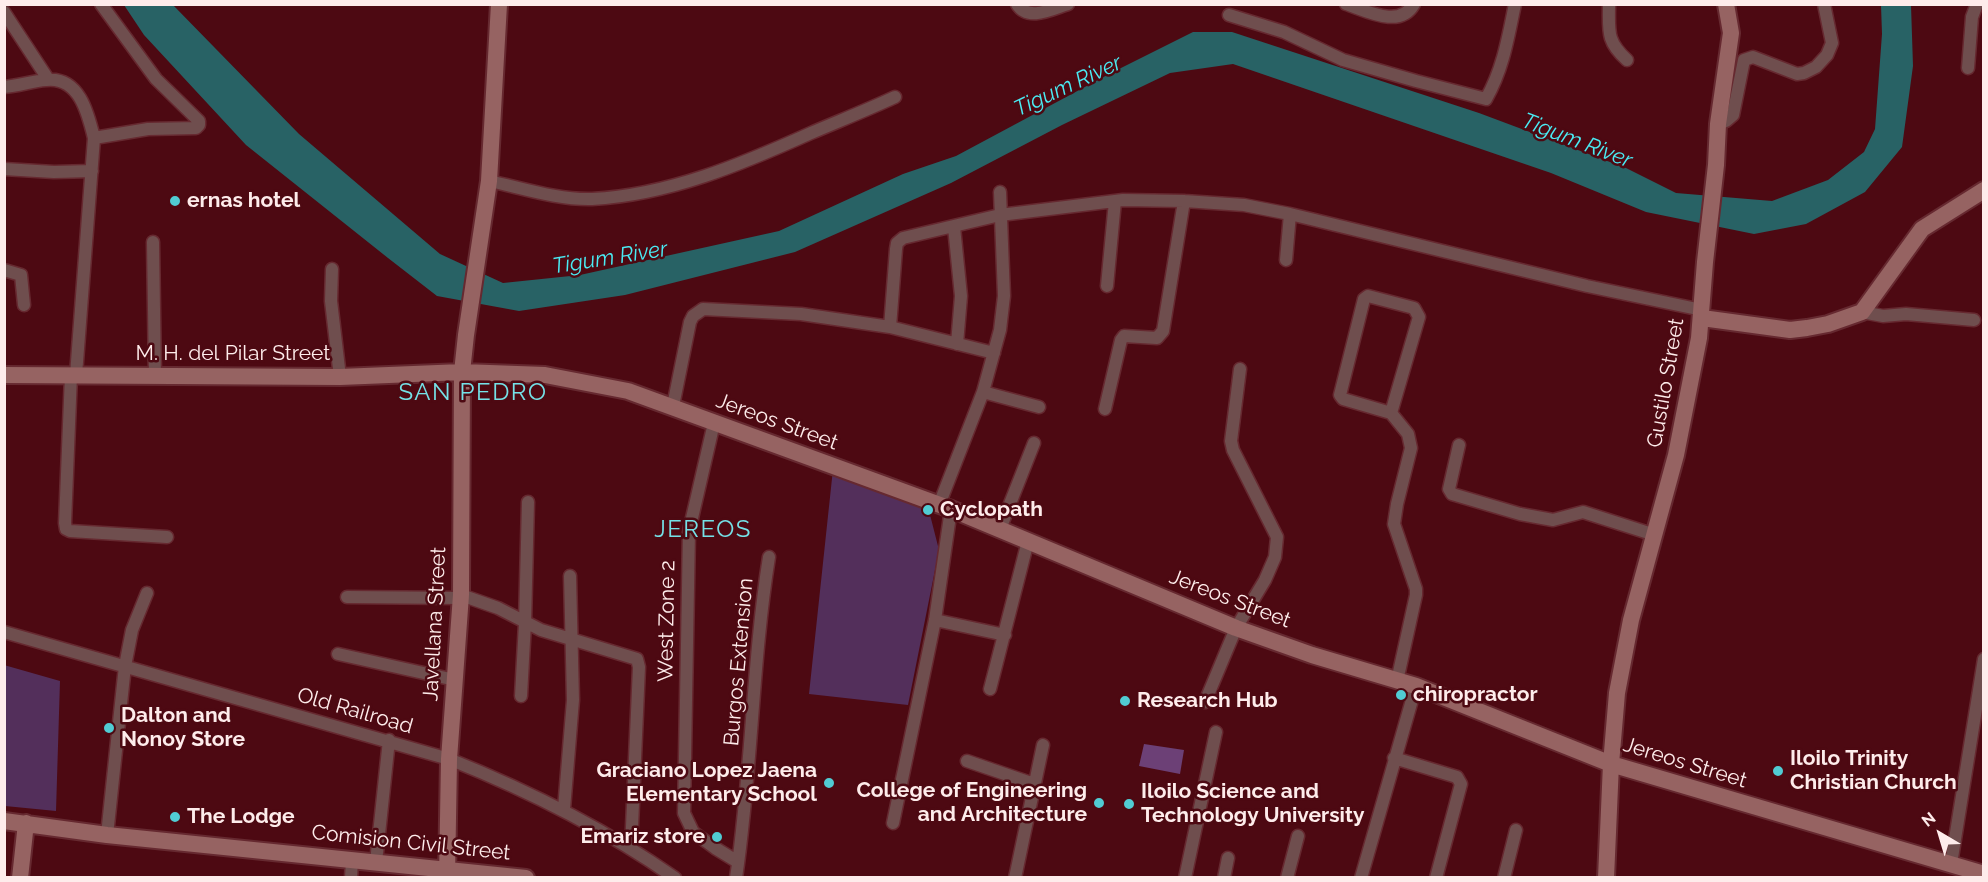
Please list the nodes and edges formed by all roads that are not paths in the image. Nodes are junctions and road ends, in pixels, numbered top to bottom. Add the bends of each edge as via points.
1 (101, 4) edge
2 (499, 4) edge
3 (1017, 4) edge
4 (1068, 4) edge
5 (1346, 4) edge
6 (1414, 4) edge
7 (1515, 4) edge
8 (1609, 4) edge
9 (1726, 4) edge
10 (1824, 4) edge
11 (1977, 4) edge
12 (4, 12) edge
13 (1229, 15) dead end
14 (1627, 60) dead end
15 (1968, 69) dead end
16 (48, 79) junction
17 (4, 87) edge
18 (895, 97) dead end
19 (1718, 124) junction
20 (94, 138) junction
21 (4, 169) edge
22 (92, 171) junction
23 (488, 188) junction
24 (1983, 190) edge
25 (1000, 192) dead end
26 (1115, 201) junction
27 (1184, 201) junction
28 (1290, 214) junction
29 (1000, 215) junction
30 (954, 227) junction
31 (153, 242) dead end
32 (1286, 260) dead end
33 (332, 269) dead end
34 (4, 270) edge
35 (1107, 286) dead end
36 (24, 305) dead end
37 (1862, 312) junction
38 (1702, 314) junction
39 (1974, 320) dead end
40 (890, 327) junction
41 (957, 344) junction
42 (994, 353) junction
43 (1240, 369) dead end
44 (462, 372) junction
45 (4, 375) edge
46 (73, 375) junction
47 (155, 376) junction
48 (340, 377) junction
49 (983, 392) junction
50 (673, 406) junction
51 (1039, 407) dead end
52 (1105, 409) dead end
53 (1391, 413) junction
54 (714, 423) junction
55 (1034, 443) dead end
56 (1459, 445) dead end
57 (528, 502) dead end
58 (945, 507) junction
59 (1000, 529) junction
60 (1655, 535) junction
61 (167, 537) dead end
62 (1028, 541) junction
63 (769, 557) dead end
64 (570, 576) dead end
65 (147, 593) dead end
66 (347, 597) dead end
67 (460, 597) junction
68 (935, 620) junction
69 (525, 623) junction
70 (1236, 628) junction
71 (4, 632) edge
72 (1005, 635) junction
73 (573, 640) junction
74 (338, 654) dead end
75 (1983, 658) edge
76 (125, 666) junction
77 (455, 680) junction
78 (1397, 681) junction
79 (1416, 686) junction
80 (990, 689) dead end
81 (520, 696) dead end
82 (1204, 702) dead end
83 (1216, 732) dead end
84 (388, 740) junction
85 (1043, 746) dead end
86 (1394, 758) junction
87 (449, 759) junction
88 (967, 761) dead end
89 (1611, 764) junction
90 (1034, 783) junction
91 (564, 809) junction
92 (4, 821) edge
93 (26, 823) junction
94 (893, 823) dead end
95 (1515, 830) dead end
96 (107, 835) junction
97 (1298, 836) dead end
98 (631, 849) junction
99 (1228, 858) dead end
100 (352, 860) junction
101 (376, 862) junction
102 (738, 862) junction
103 (1951, 864) junction
104 (447, 873) edge
105 (1983, 874) edge
106 (20, 878) edge
107 (351, 878) edge
108 (526, 878) edge
109 (675, 878) edge
110 (736, 878) edge
111 (1015, 878) edge
112 (1185, 878) edge
113 (1224, 878) edge
114 (1287, 878) edge
115 (1361, 878) edge
116 (1436, 878) edge
117 (1504, 878) edge
118 (1606, 878) edge

1 - 20 street via 137,56 199,125
2 - 23 street, Javellana Street
3 - 4 street via 1030,14
5 - 6 street via 1391,18 1408,13
7 - 13 street via 1502,64 1486,99 1343,60 1284,32
8 - 14 street via 1609,33 1614,49
9 - 19 street, Gustilo Street via 1731,33
10 - 19 street via 1832,43 1823,61 1808,72 1797,74 1753,57 1744,60 1732,115
11 - 15 street via 1972,17
12 - 16 street
16 - 17 street
16 - 20 street via 74,87 84,104
18 - 23 street via 731,167 686,182 592,199
19 - 38 street, Gustilo Street
20 - 22 street
21 - 22 street
22 - 46 street
23 - 44 street, Javellana Street
24 - 37 street via 1922,229
25 - 29 street
26 - 27 street
26 - 29 street
26 - 35 street
27 - 28 street via 1244,205
27 - 52 street via 1163,331 1157,338 1129,335 1121,340
28 - 32 street
28 - 38 street
29 - 30 street
29 - 42 street via 1004,296
30 - 40 street via 903,238 897,243
30 - 41 street via 961,296
31 - 47 street
33 - 48 street via 331,301
34 - 36 street via 21,275
37 - 38 street via 1828,324 1790,330
37 - 39 street
38 - 60 street, Gustilo Street via 1676,455
40 - 41 street
40 - 50 street via 801,314 703,309 690,322
41 - 42 street
42 - 49 street
43 - 70 street via 1231,441 1277,537 1275,557 1265,580
44 - 48 street, M. H. del Pilar Street
44 - 50 street, Jereos Street via 545,375 628,391
44 - 67 street, Javellana Street
45 - 46 street, M. H. del Pilar Street
46 - 47 street, M. H. del Pilar Street
46 - 61 street via 66,529
47 - 48 street, M. H. del Pilar Street
49 - 51 street
49 - 58 street
50 - 54 street, Jereos Street
53 - 53 street via 1419,316 1414,308 1368,296 1364,299 1340,395
53 - 78 street via 1408,434 1411,448 1394,524 1416,589
54 - 58 street, Jereos Street
54 - 102 street, West Zone 2 via 689,531 684,813 693,832
55 - 59 street
56 - 60 street via 1449,489 1452,494 1553,520 1583,512
57 - 69 street
58 - 59 street, Jereos Street
58 - 68 street
59 - 62 street, Jereos Street
60 - 89 street, Gustilo Street via 1631,620 1617,693
62 - 70 street, Jereos Street
62 - 72 street
63 - 102 street, Burgos Extension
64 - 73 street
65 - 76 street via 132,630
66 - 67 street
67 - 69 street via 498,608
67 - 77 street, Javellana Street
68 - 72 street
68 - 94 street
69 - 73 street
69 - 81 street
70 - 78 street, Jereos Street
70 - 82 street
71 - 76 street, Old Railroad
72 - 80 street
73 - 91 street via 573,700
73 - 98 street via 637,659
74 - 77 street
75 - 103 street
76 - 84 street, Old Railroad
76 - 96 street
77 - 87 street, Javellana Street
78 - 79 street, Jereos Street
79 - 86 street
79 - 89 street, Jereos Street
83 - 112 street
84 - 87 street, Old Railroad
84 - 101 street
85 - 90 street
86 - 115 street
86 - 116 street via 1457,777 1461,784
87 - 91 street, Old Railroad
87 - 104 street, Javellana Street
88 - 90 street
89 - 103 street, Jereos Street
89 - 118 street, Gustilo Street
90 - 111 street
91 - 98 street, Old Railroad
92 - 93 street, Comision Civil Street
93 - 96 street, Comision Civil Street
93 - 106 street
95 - 117 street
96 - 100 street, Comision Civil Street
97 - 114 street
98 - 109 street, Old Railroad
99 - 113 street
100 - 101 street, Comision Civil Street
100 - 107 street
101 - 104 street, Comision Civil Street
102 - 110 street, Burgos Extension
103 - 105 street, Jereos Street
104 - 108 street, Comision Civil Street

